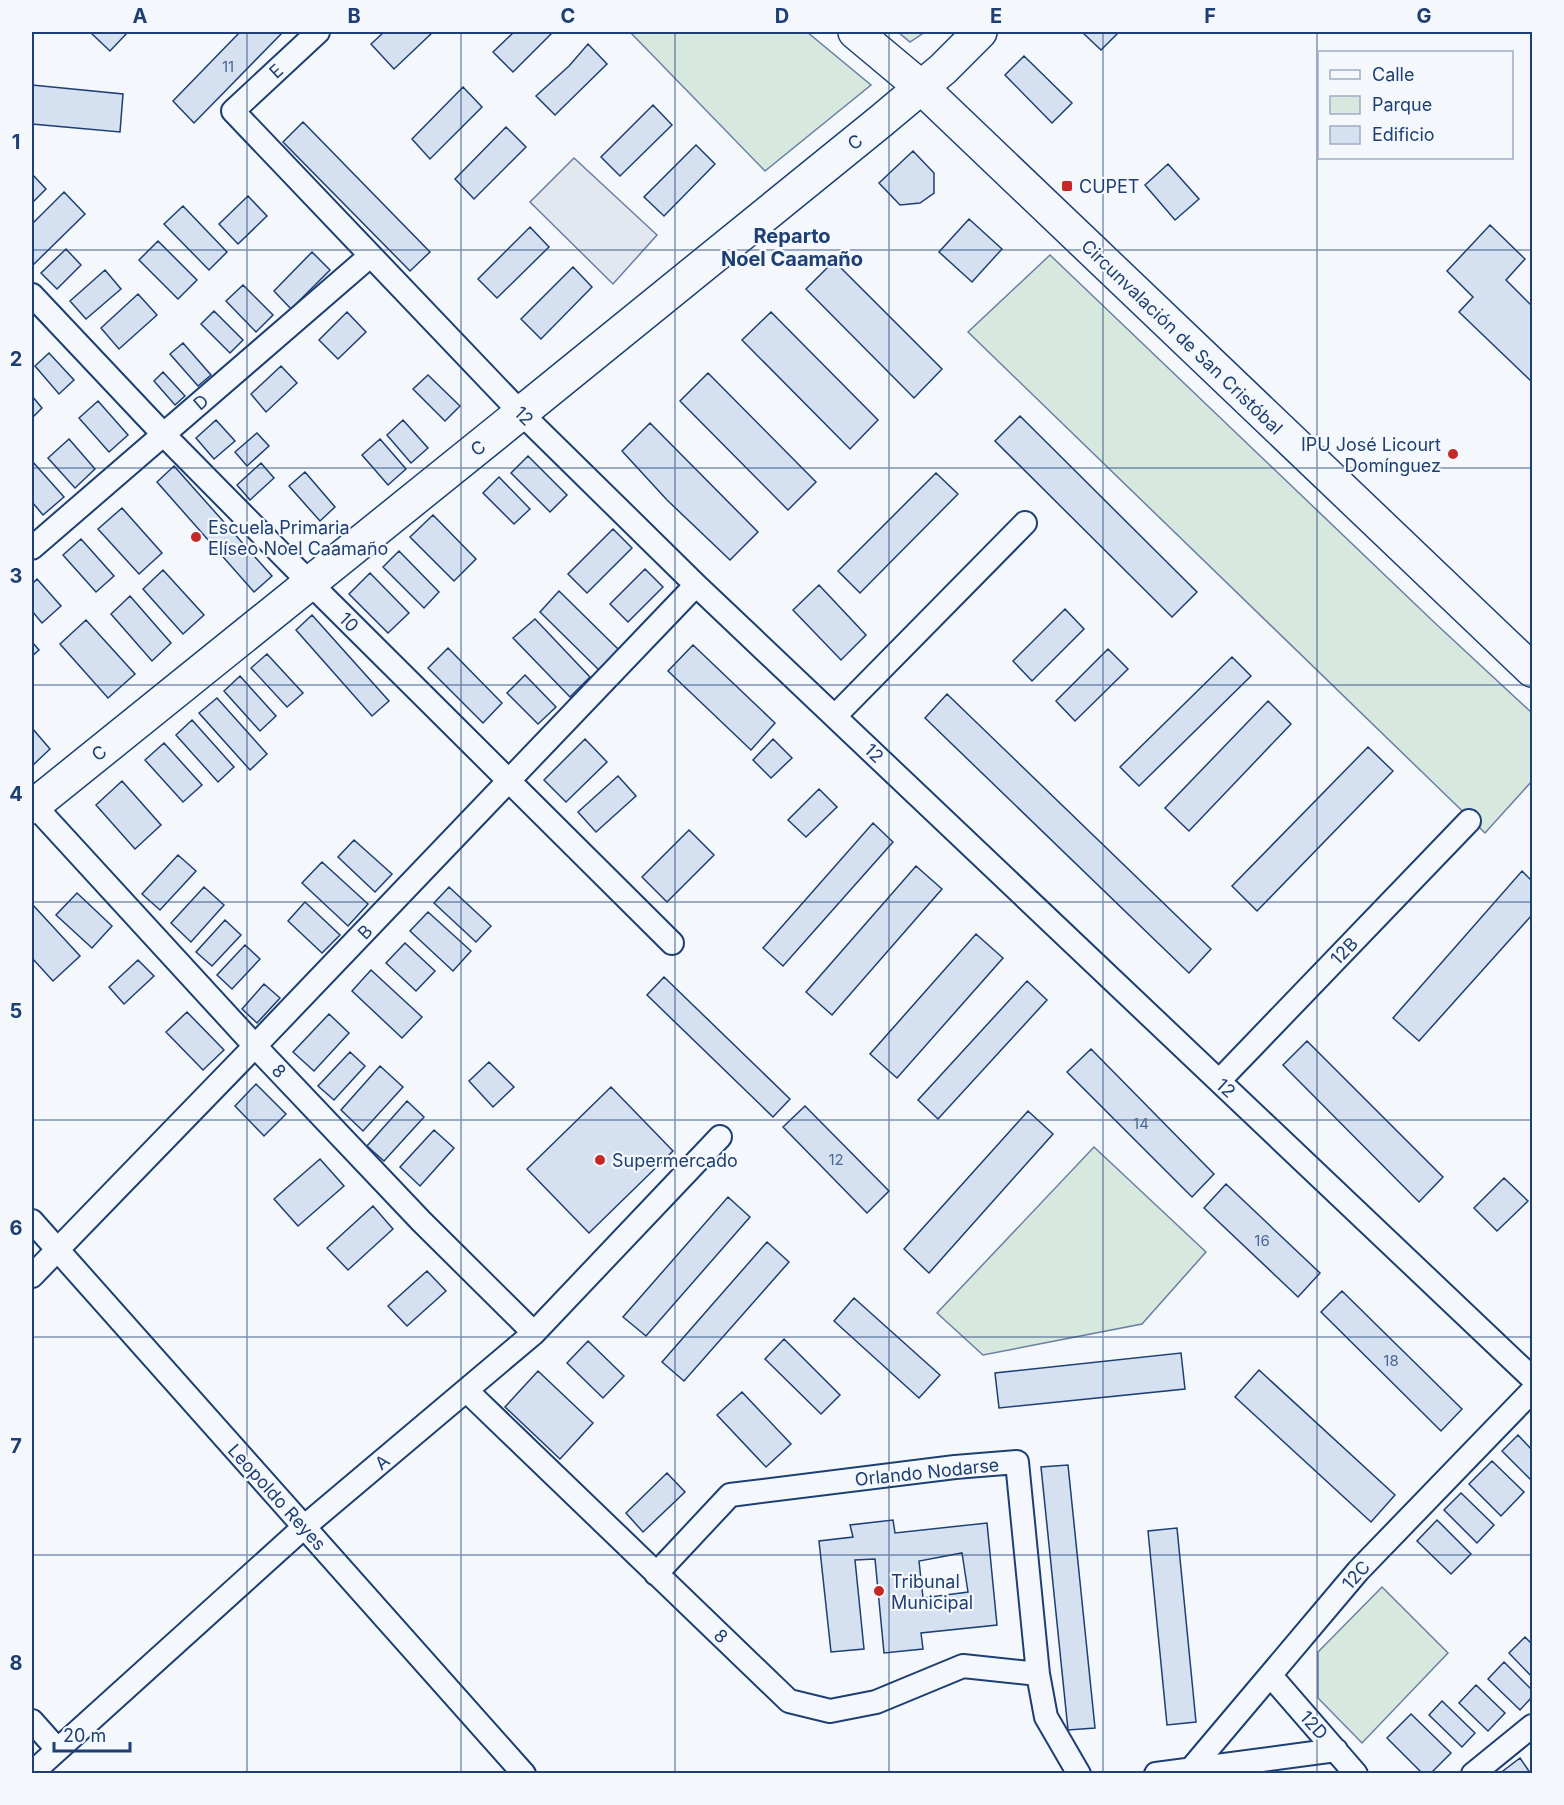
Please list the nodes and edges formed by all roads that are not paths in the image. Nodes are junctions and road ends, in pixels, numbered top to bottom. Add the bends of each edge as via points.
1 (318, 32) edge
2 (855, 32) edge
3 (980, 32) edge
4 (922, 88) junction
5 (233, 111) joint
6 (370, 256) junction
7 (36, 310) edge
8 (521, 413) junction
9 (164, 435) junction
10 (1025, 523) dead end
11 (32, 548) edge
12 (310, 583) junction
13 (696, 585) junction
14 (1533, 670) edge
15 (835, 716) junction
16 (509, 780) junction
17 (32, 805) edge
18 (1469, 820) dead end
19 (672, 943) dead end
20 (255, 1046) junction
21 (1219, 1081) junction
22 (720, 1137) dead end
23 (32, 1221) edge
24 (57, 1250) junction
25 (32, 1276) edge
26 (534, 1333) junction
27 (1533, 1378) edge
28 (467, 1391) junction
29 (1533, 1391) edge
30 (304, 1527) junction
31 (656, 1574) junction
32 (1038, 1674) junction
33 (1271, 1676) junction
34 (32, 1721) edge
35 (1533, 1726) edge
36 (57, 1749) junction
37 (1336, 1750) junction
38 (1191, 1769) junction
39 (32, 1773) edge
40 (524, 1773) edge
41 (1079, 1773) edge
42 (1156, 1773) edge
43 (1356, 1773) edge
44 (1473, 1773) edge

1 - 5 street, E
2 - 4 street, Circunvalación de San Cristóbal
3 - 4 street, C
4 - 8 street, C
4 - 14 street, Circunvalación de San Cristóbal
5 - 6 street, 12
6 - 8 street, 12
6 - 9 street, D
7 - 9 street, 10
8 - 12 street, C
8 - 13 street, 12
9 - 11 street, D
9 - 12 street, 10
10 - 15 street
12 - 16 street, 10
12 - 17 street, C
13 - 15 street, 12
13 - 16 street, B
15 - 21 street, 12
16 - 19 street, 10
16 - 20 street, B
17 - 20 street, 8
18 - 21 street, 12B
20 - 24 street, B
20 - 26 street, 8
21 - 27 street, 12
22 - 26 street, A
23 - 24 street, Leopoldo Reyes
24 - 25 street, B
24 - 30 street, Leopoldo Reyes
26 - 28 street, A
28 - 30 street, A
28 - 31 street, 8
29 - 33 street, 12C via 1358,1571
30 - 36 street, A
30 - 40 street, Leopoldo Reyes
31 - 32 street, 8 via 789,1701 830,1711 876,1702 963,1666
31 - 32 street, Orlando Nodarse via 730,1495 1017,1462
32 - 41 street, Orlando Nodarse via 1046,1717
33 - 37 street, 12D
33 - 38 street, 12C
34 - 36 street
35 - 44 street
36 - 39 street, A
37 - 38 street
37 - 43 street, 12D
38 - 42 street

